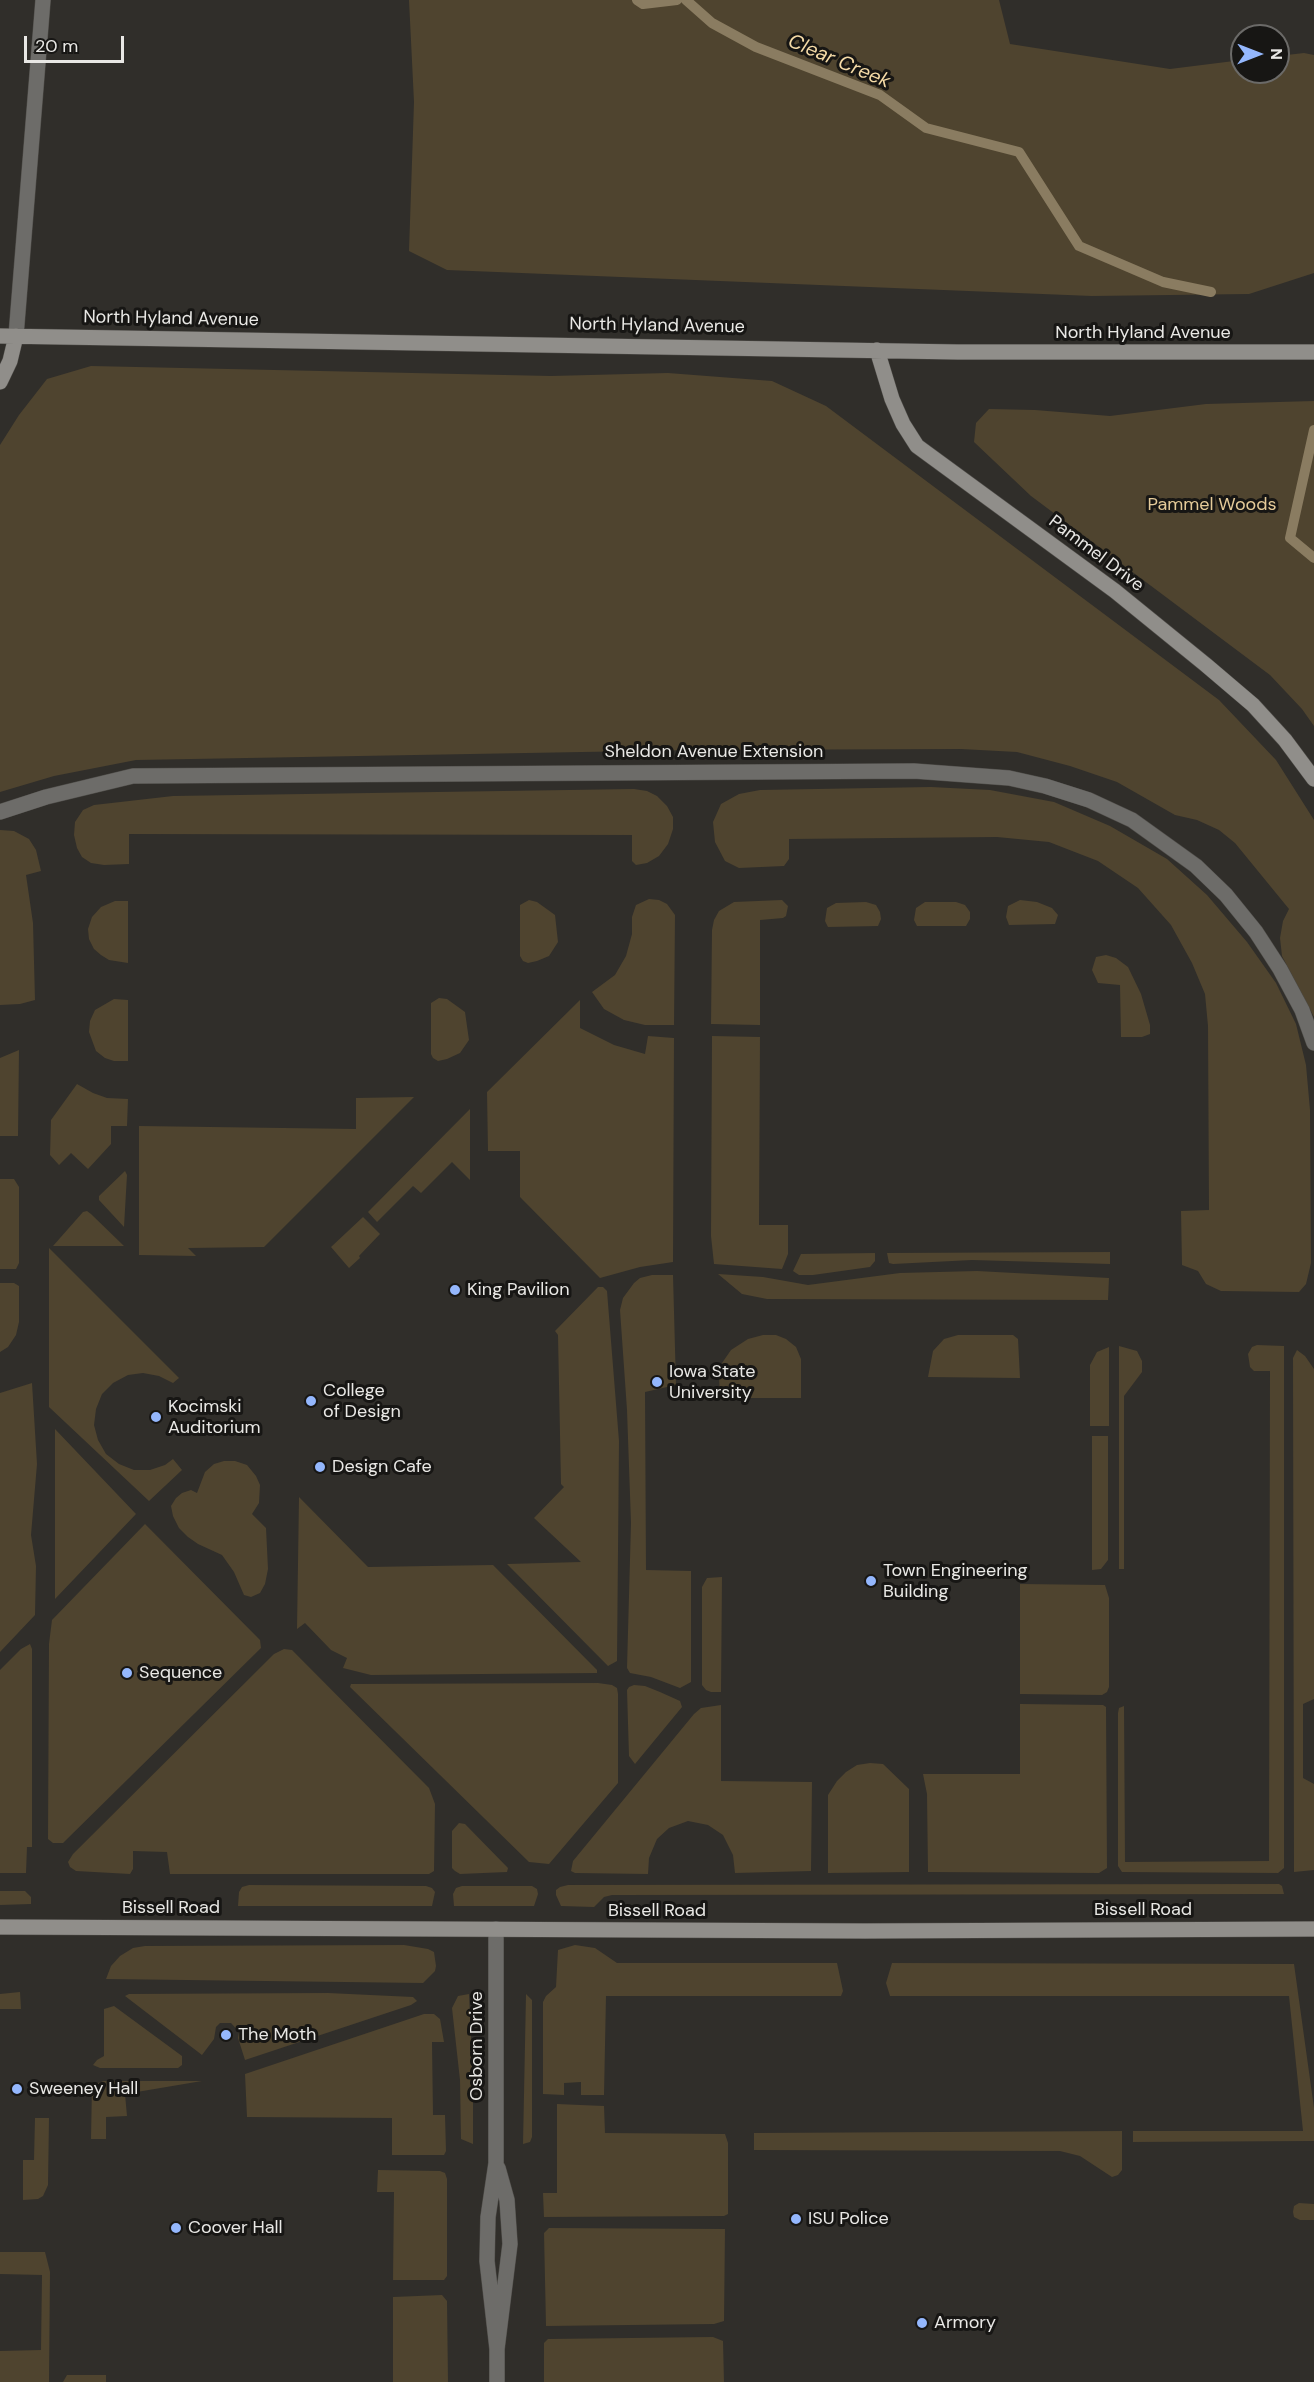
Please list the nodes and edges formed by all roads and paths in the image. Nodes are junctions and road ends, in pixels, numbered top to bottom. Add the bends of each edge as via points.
1 (43, 0) edge
2 (0, 336) edge
3 (16, 336) junction
4 (877, 350) junction
5 (1314, 352) edge
6 (0, 382) edge
7 (1314, 779) edge
8 (0, 812) edge
9 (1314, 1043) edge
10 (0, 1927) edge
11 (496, 1929) junction
12 (1314, 1929) edge
13 (496, 2163) junction
14 (497, 2349) junction
15 (497, 2382) edge

1 - 3 street
2 - 3 street, North Hyland Avenue
3 - 4 street, North Hyland Avenue
3 - 6 street
4 - 5 street, North Hyland Avenue
4 - 7 street, Pammel Drive via 892,399 917,446 1115,591 1238,691 1285,740
8 - 9 street, Sheldon Avenue Extension via 133,776 914,771 1009,778 1089,800 1132,820 1196,866 1256,932 1302,1010
10 - 11 street, Bissell Road
11 - 12 street, Bissell Road
11 - 13 street, Osborn Drive
13 - 14 street, Osborn Drive via 488,2217 487,2261
13 - 14 street, Osborn Drive via 510,2225
14 - 15 street, Osborn Drive

